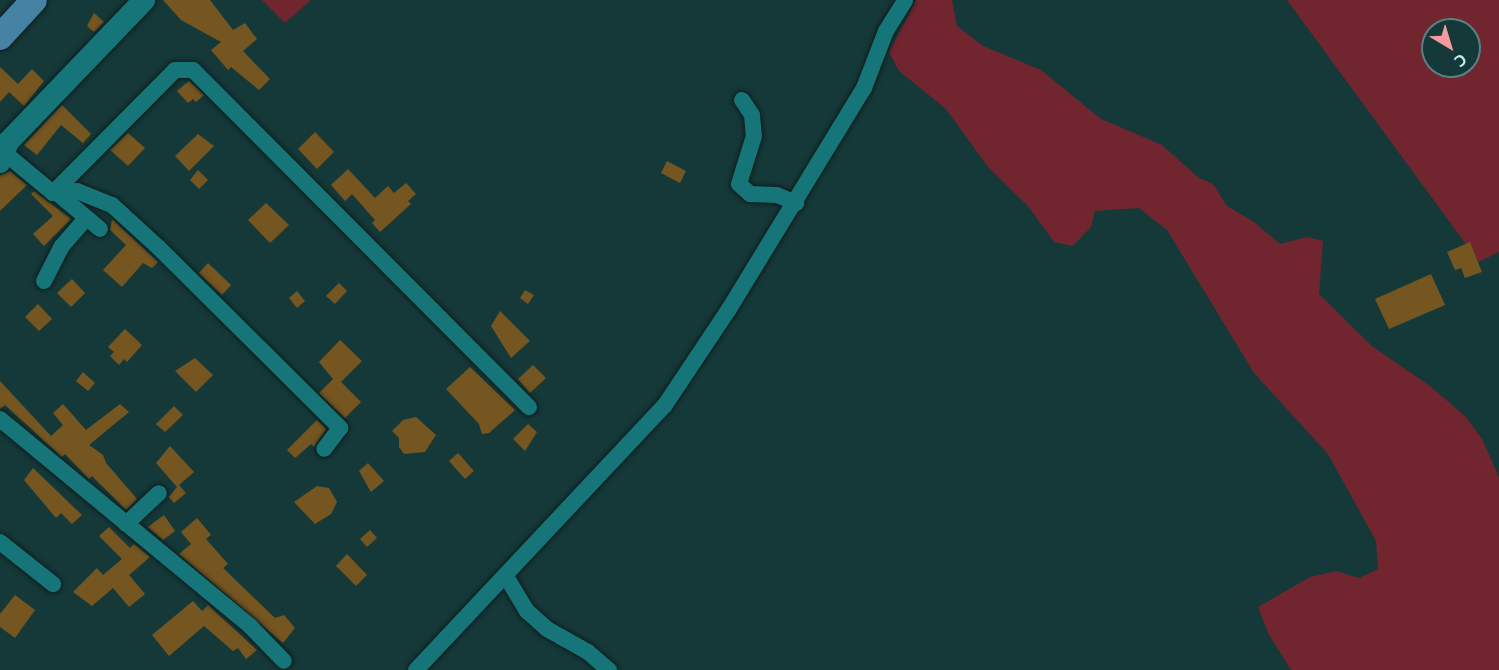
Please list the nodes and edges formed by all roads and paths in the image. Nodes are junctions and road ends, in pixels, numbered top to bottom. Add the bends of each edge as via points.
1 (34, 0) edge
2 (144, 0) edge
3 (905, 0) edge
4 (0, 37) edge
5 (742, 100) dead end
6 (1, 155) edge
7 (55, 193) junction
8 (796, 202) junction
9 (86, 218) junction
10 (100, 229) dead end
11 (44, 281) dead end
12 (529, 407) dead end
13 (0, 419) edge
14 (324, 449) dead end
15 (159, 493) dead end
16 (126, 524) junction
17 (0, 542) edge
18 (507, 578) junction
19 (53, 584) dead end
20 (284, 661) dead end
21 (416, 670) edge
22 (609, 670) edge

1 - 4 main road
2 - 6 street via 8,142
3 - 8 street via 886,31 864,88
5 - 8 street via 752,115 754,136 739,184 750,194 777,195
6 - 7 street
7 - 9 street
7 - 12 street via 175,70 193,70
7 - 14 street via 76,191 112,205 158,247 340,428
8 - 18 street via 665,405
9 - 10 street
9 - 11 street via 62,246
13 - 16 street
15 - 16 street
16 - 20 street via 251,627
17 - 19 street
18 - 21 street
18 - 22 street via 527,611

